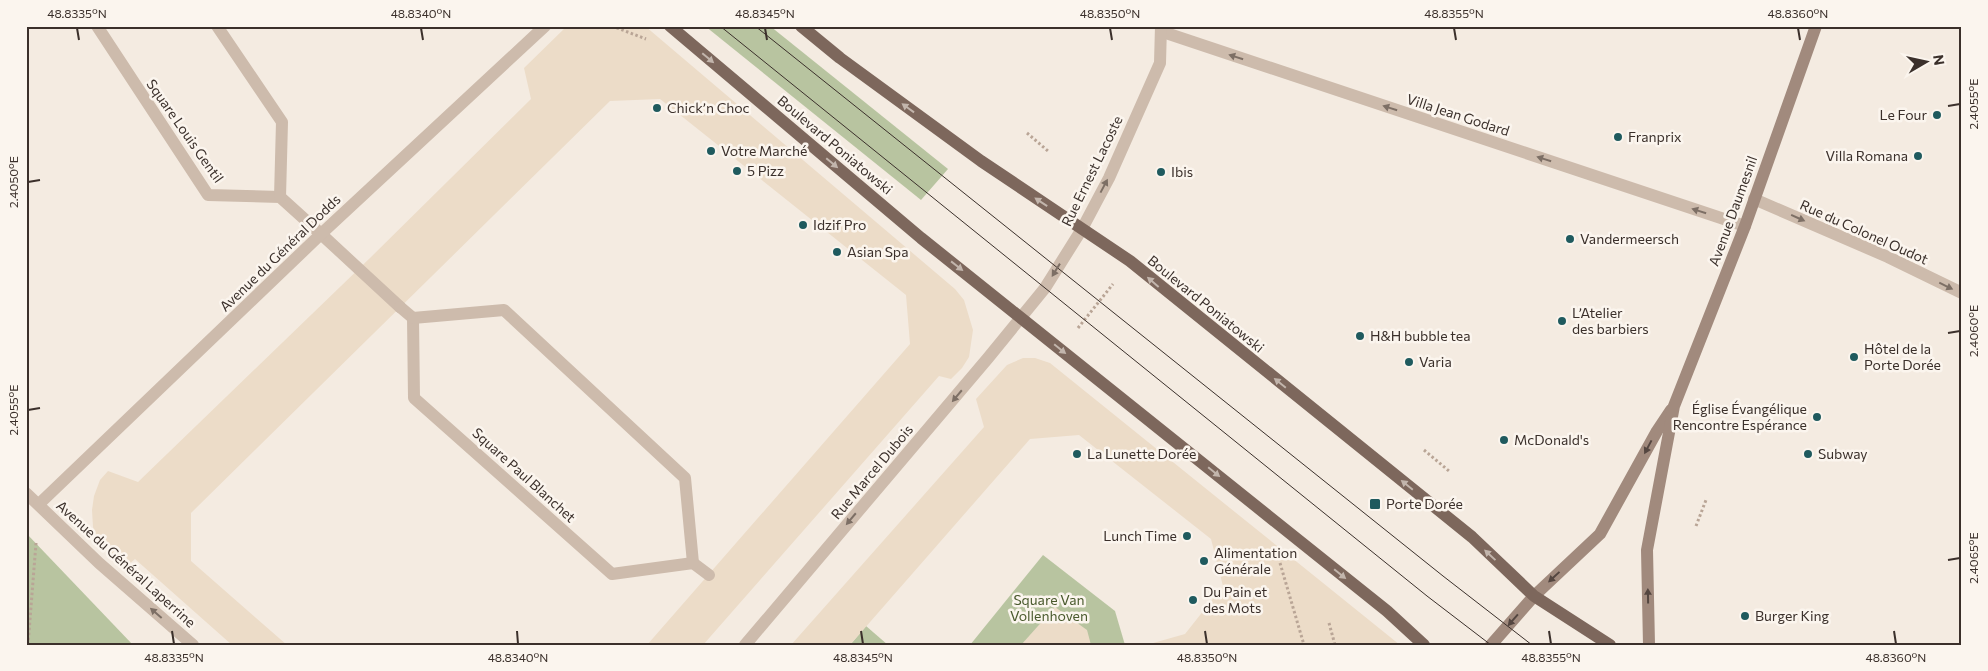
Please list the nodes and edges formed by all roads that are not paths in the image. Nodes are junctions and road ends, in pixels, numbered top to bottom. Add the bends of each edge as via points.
1 (97, 26) edge
2 (217, 26) edge
3 (545, 26) edge
4 (670, 26) edge
5 (801, 26) edge
6 (1816, 26) edge
7 (1162, 29) edge
8 (280, 197) junction
9 (1754, 199) junction
10 (1745, 226) junction
11 (1082, 229) junction
12 (321, 234) junction
13 (1962, 293) edge
14 (413, 318) junction
15 (1022, 318) junction
16 (1674, 406) junction
17 (26, 493) edge
18 (39, 504) junction
19 (693, 563) junction
20 (709, 576) dead end
21 (1534, 596) junction
22 (193, 645) edge
23 (745, 645) edge
24 (1424, 645) edge
25 (1491, 645) edge
26 (1610, 645) edge
27 (1649, 645) edge

1 - 8 street, Square Louis Gentil via 208,195
2 - 8 street via 282,122
3 - 12 street, Avenue du Général Dodds
4 -> 15 main road, Boulevard Poniatowski via 921,238
11 -> 5 main road, Boulevard Poniatowski via 981,161
6 - 9 main road, Avenue Daumesnil
10 -> 7 street, Villa Jean Godard
11 -> 7 street, Rue Ernest Lacoste via 1160,63
8 - 12 street
9 - 10 main road, Avenue Daumesnil
9 -> 13 street, Rue du Colonel Oudot
10 - 16 main road, Avenue Daumesnil
11 -> 15 street, Rue Ernest Lacoste
21 -> 11 main road, Boulevard Poniatowski via 1472,537 1130,262
12 - 14 street
12 - 18 street, Avenue du Général Dodds
14 - 19 street via 504,310 685,478
14 - 19 street, Square Paul Blanchet via 414,398 612,574
15 -> 23 street, Rue Marcel Dubois
15 -> 24 main road, Boulevard Poniatowski via 1403,624
16 -> 21 main road, Avenue Daumesnil via 1600,534
27 -> 16 main road, Avenue Daumesnil via 1647,550
17 - 18 street, Avenue du Général Laperrine
22 -> 18 street, Avenue du Général Laperrine via 99,563
19 - 20 street
21 -> 25 main road, Avenue Daumesnil
21 - 26 main road, Boulevard Poniatowski

